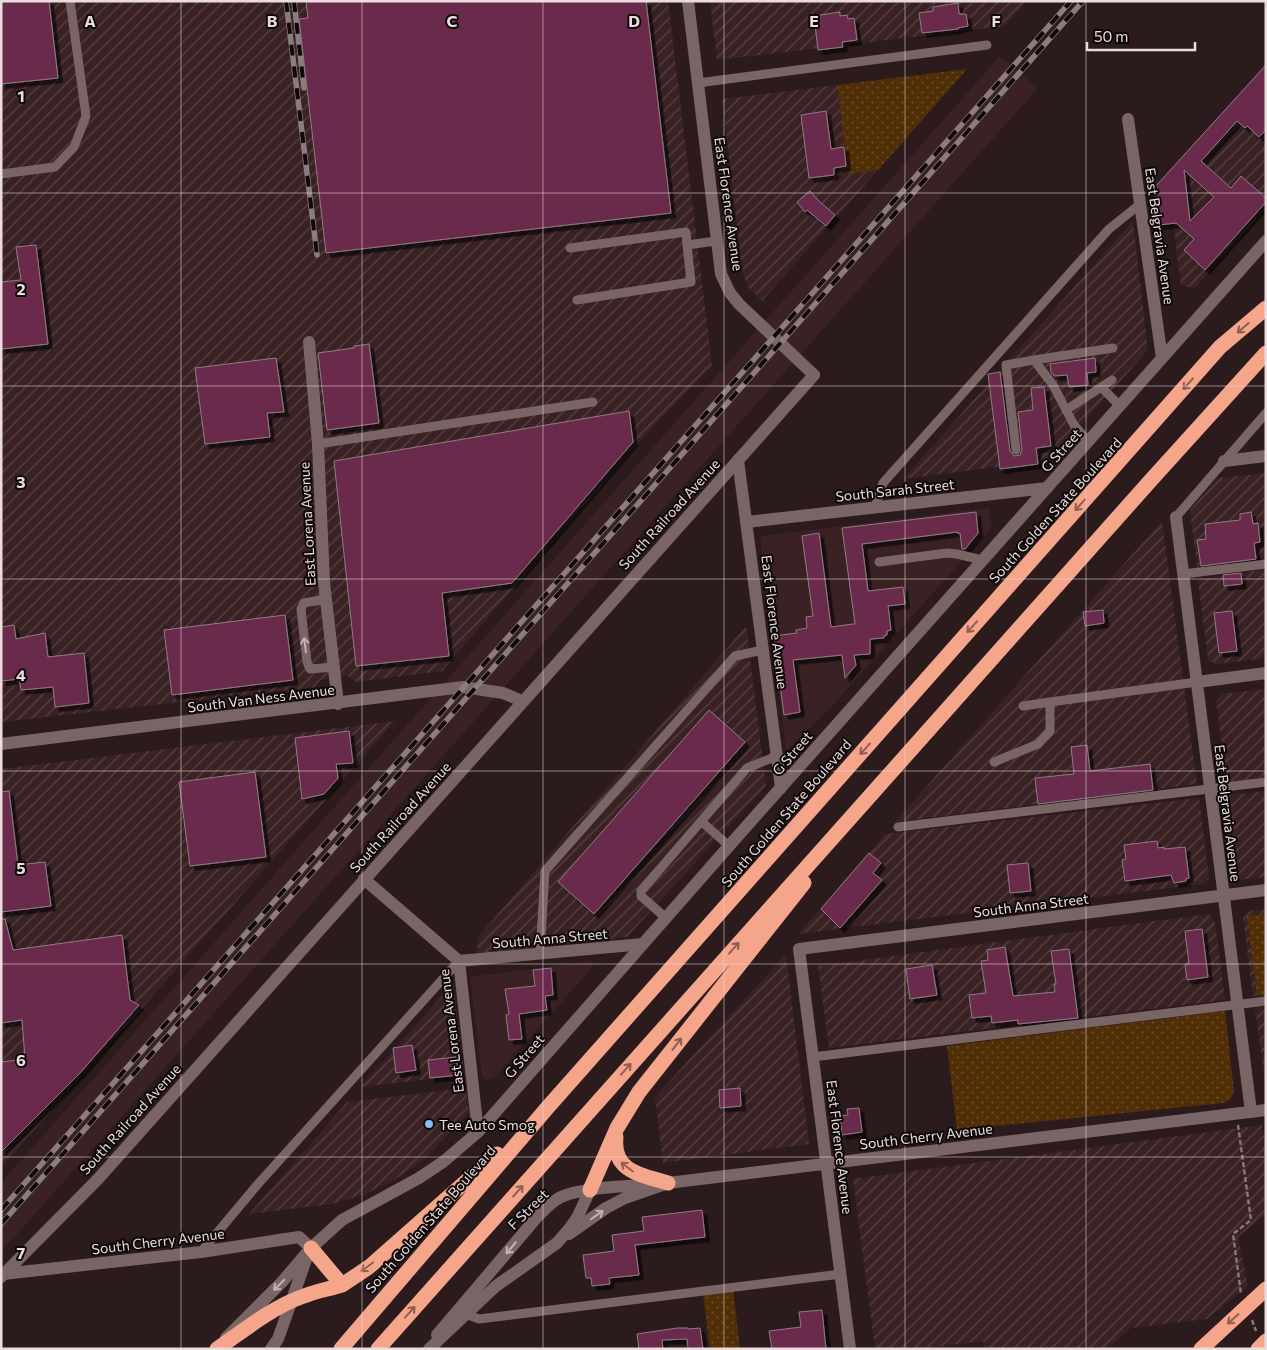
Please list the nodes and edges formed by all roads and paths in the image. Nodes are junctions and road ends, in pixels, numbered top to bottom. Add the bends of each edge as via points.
1 (70, 1) edge
2 (688, 1) edge
3 (987, 45) dead end
4 (698, 83) junction
5 (1128, 119) dead end
6 (1, 174) edge
7 (1139, 205) junction
8 (716, 241) junction
9 (1266, 241) edge
10 (687, 245) junction
11 (570, 248) dead end
12 (577, 300) dead end
13 (1266, 308) edge
14 (309, 342) dead end
15 (1113, 348) dead end
16 (1266, 353) edge
17 (1162, 358) junction
18 (1034, 360) junction
19 (814, 375) joint
20 (1112, 380) dead end
21 (1101, 387) junction
22 (593, 402) dead end
23 (1120, 406) junction
24 (1066, 410) junction
25 (1266, 413) edge
26 (1088, 441) junction
27 (318, 444) junction
28 (1016, 450) dead end
29 (1266, 456) edge
30 (738, 460) junction
31 (1224, 461) junction
32 (1047, 488) junction
33 (875, 507) junction
34 (1176, 517) joint
35 (747, 522) junction
36 (982, 560) junction
37 (879, 562) dead end
38 (1266, 564) edge
39 (1183, 574) junction
40 (326, 599) junction
41 (763, 650) junction
42 (334, 667) junction
43 (1266, 673) edge
44 (1197, 682) junction
45 (522, 701) junction
46 (1050, 702) junction
47 (338, 704) junction
48 (1023, 706) dead end
49 (1, 744) edge
50 (907, 753) junction
51 (777, 756) junction
52 (994, 762) dead end
53 (1266, 782) edge
54 (781, 788) junction
55 (1210, 789) junction
56 (701, 821) junction
57 (898, 827) dead end
58 (729, 846) junction
59 (364, 879) junction
60 (1266, 890) edge
61 (1224, 896) junction
62 (666, 918) junction
63 (643, 944) junction
64 (800, 949) joint
65 (540, 954) junction
66 (459, 962) junction
67 (1266, 1001) edge
68 (1237, 1004) junction
69 (813, 1057) junction
70 (548, 1107) junction
71 (1266, 1110) edge
72 (1251, 1112) junction
73 (1237, 1114) junction
74 (617, 1128) junction
75 (478, 1132) junction
76 (827, 1164) junction
77 (668, 1183) junction
78 (590, 1190) junction
79 (557, 1243) junction
80 (311, 1248) junction
81 (201, 1252) junction
82 (841, 1274) junction
83 (2, 1275) edge
84 (342, 1285) junction
85 (1266, 1290) edge
86 (1240, 1291) dead end
87 (291, 1302) junction
88 (465, 1314) junction
89 (1266, 1341) edge
90 (216, 1349) edge
91 (271, 1349) edge
92 (341, 1349) edge
93 (378, 1349) edge
94 (428, 1349) edge
95 (850, 1349) edge
96 (1201, 1349) edge
97 (1258, 1349) edge

1 - 6 lane via 86,116 74,147 55,167
2 - 4 street, East Florence Avenue
3 - 4 lane
4 - 8 street, East Florence Avenue
5 - 7 street, East Belgravia Avenue
7 - 17 street, East Belgravia Avenue
7 - 33 lane via 1109,229 883,484
8 - 10 lane
8 - 19 street, East Florence Avenue via 721,274 730,293
9 - 17 street, G Street
10 - 11 lane via 686,232
10 - 12 lane via 691,282
13 -> 70 highway, South Golden State Boulevard via 1220,347
14 - 27 street, East Lorena Avenue
15 - 18 lane
16 - 50 highway
17 - 23 street, G Street
18 - 24 lane via 1053,385
18 - 28 lane via 1006,365
19 - 30 street, South Railroad Avenue
20 - 21 lane
21 - 23 lane
21 - 24 lane
22 - 27 lane
23 - 26 street, G Street
24 - 26 lane
25 - 31 lane
26 - 32 street, G Street
27 - 40 street, East Lorena Avenue
29 - 31 street
30 - 35 street, East Florence Avenue
30 - 45 street, South Railroad Avenue
31 - 34 lane
32 - 33 street, South Sarah Street
32 - 36 street, G Street
33 - 35 street, South Sarah Street
34 - 39 street, East Belgravia Avenue
35 - 41 street, East Florence Avenue
36 - 37 lane via 947,553
36 - 54 street, G Street
38 - 39 lane
39 - 44 street, East Belgravia Avenue
40 - 42 street, East Lorena Avenue
42 -> 40 lane via 310,669 307,662 301,608 304,603
41 - 51 street, East Florence Avenue
41 - 65 lane via 735,656 545,871
42 - 47 street, East Lorena Avenue
43 - 44 street
44 - 46 lane
44 - 55 street, East Belgravia Avenue
45 - 47 street, South Van Ness Avenue via 503,693 463,687
45 - 59 street, South Railroad Avenue
46 - 48 lane
46 - 52 lane via 1050,731 1038,744
47 - 49 street, South Van Ness Avenue
74 -> 50 highway via 653,1074
93 -> 50 highway
51 - 54 street, East Florence Avenue
51 - 56 lane via 747,768
53 - 55 lane
54 - 58 street, G Street
55 - 57 lane
55 - 61 street, East Belgravia Avenue
56 - 58 lane
56 - 62 lane via 641,891 641,896
58 - 62 street, G Street
59 - 66 street, East Lorena Avenue
59 - 83 street, South Railroad Avenue via 98,1178
60 - 61 street, South Anna Street
61 - 64 street, South Anna Street
61 - 68 street, East Belgravia Avenue
62 - 63 street, G Street
63 - 65 street, South Anna Street
63 - 75 street, G Street
64 - 69 street, East Florence Avenue
65 - 66 street, South Anna Street
66 - 75 street, East Lorena Avenue
66 - 81 lane via 258,1184
67 - 68 lane
68 - 69 lane
68 - 72 street, East Belgravia Avenue
69 - 76 street, East Florence Avenue
70 -> 84 highway via 368,1267
70 - 92 highway, South Golden State Boulevard
71 - 72 street, South Cherry Avenue
72 - 73 street, South Cherry Avenue
73 - 76 street, South Cherry Avenue
73 - 86 path via 1251,1220 1233,1234
77 -> 74 highway via 635,1173 621,1163 615,1147
74 - 78 highway
75 - 80 street, G Street via 419,1178 342,1220
76 - 77 street, South Cherry Avenue
76 - 82 street, East Florence Avenue
77 - 78 street, South Cherry Avenue
79 -> 77 street via 606,1208
78 - 79 street, F Street via 578,1216
78 -> 94 street, F Street via 567,1194 547,1207
79 - 88 street, F Street via 496,1286
80 - 81 street, South Cherry Avenue via 298,1237
80 - 84 highway
80 - 87 street, G Street
80 -> 90 street, G Street
81 - 83 street, South Cherry Avenue
82 - 88 lane via 479,1319
82 - 95 street, East Florence Avenue
84 - 87 highway
85 -> 96 highway
87 - 90 highway
87 - 91 street, G Street via 278,1339
88 - 94 street, F Street
89 - 97 highway

